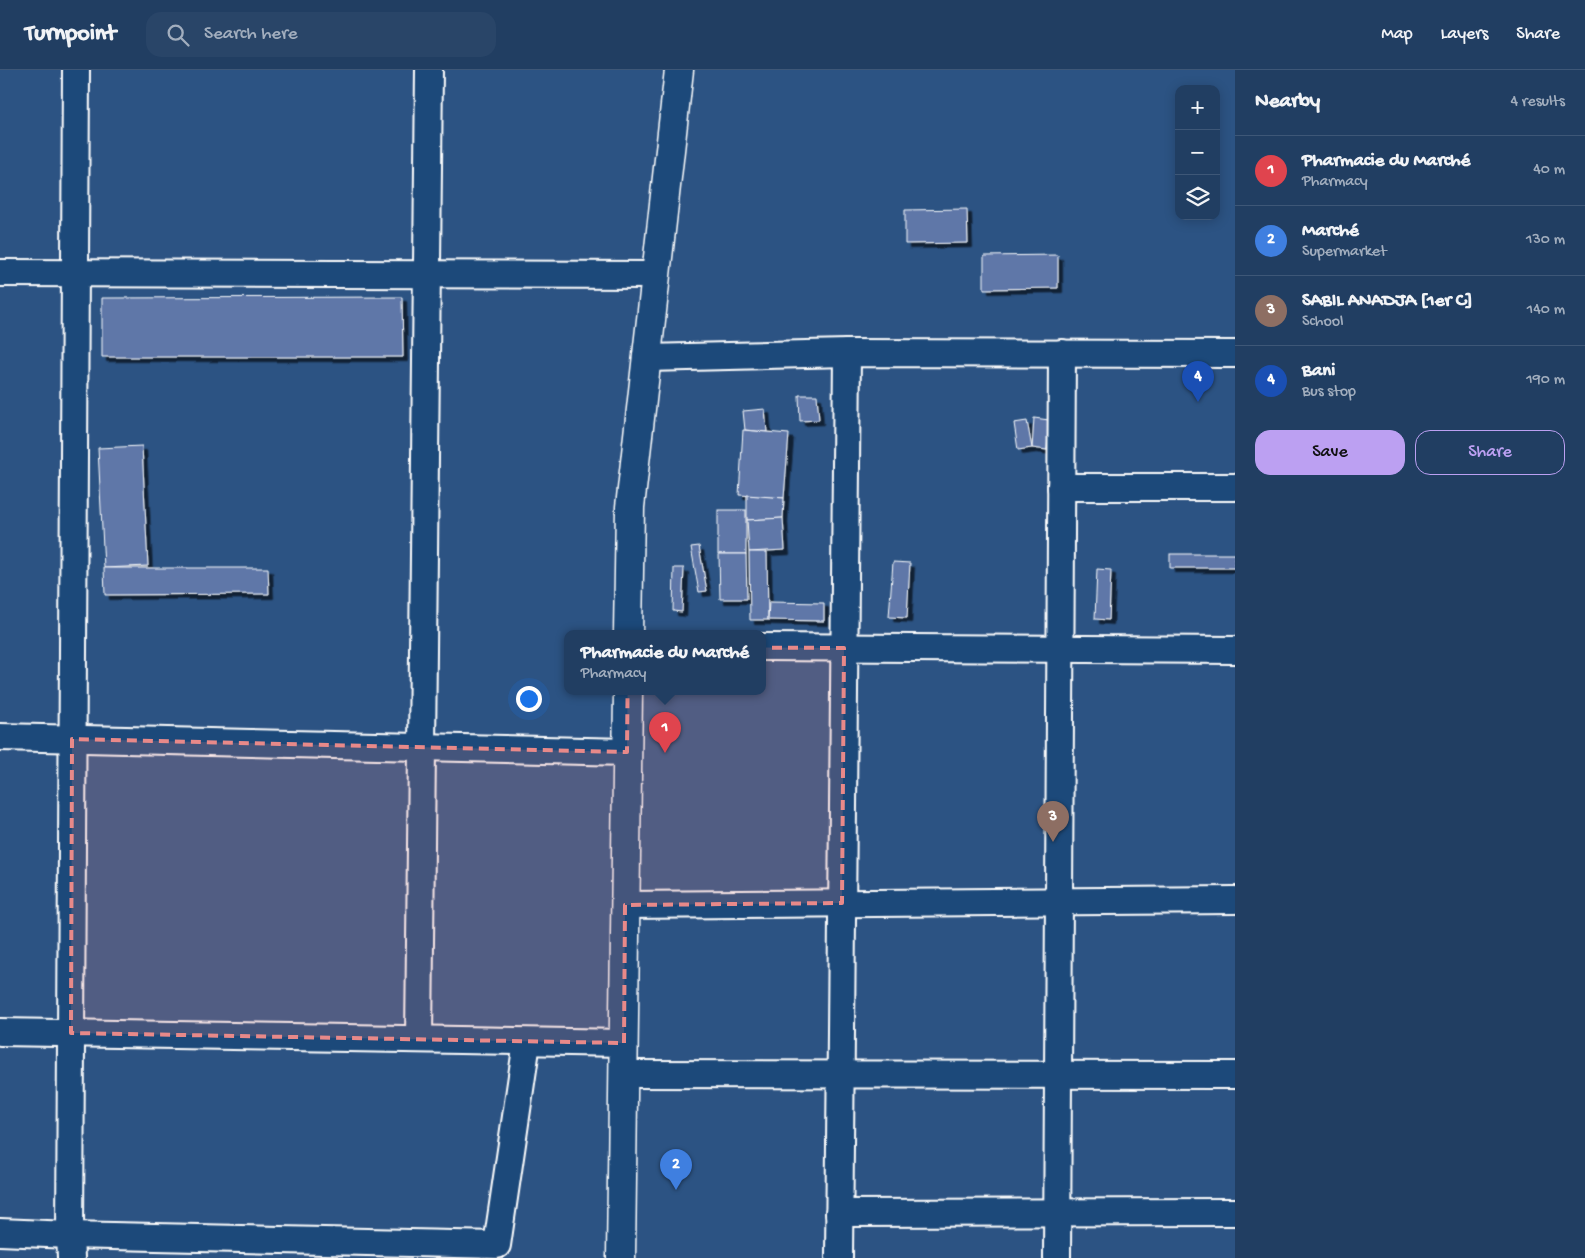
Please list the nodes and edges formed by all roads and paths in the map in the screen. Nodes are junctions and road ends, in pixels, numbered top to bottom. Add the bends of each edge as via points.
1 (76, 70) edge
2 (429, 70) edge
3 (679, 70) edge
4 (0, 273) edge
5 (75, 273) junction
6 (427, 274) junction
7 (656, 275) junction
8 (847, 353) junction
9 (1062, 353) junction
10 (1235, 354) edge
11 (647, 358) junction
12 (1061, 487) junction
13 (1235, 487) edge
14 (628, 630) edge
15 (766, 648) edge
16 (844, 648) junction
17 (1060, 649) junction
18 (1235, 650) edge
19 (628, 695) edge
20 (0, 737) edge
21 (72, 739) junction
22 (422, 747) junction
23 (627, 752) junction
24 (1235, 900) edge
25 (1059, 901) junction
26 (842, 903) junction
27 (625, 905) junction
28 (0, 1032) edge
29 (71, 1033) junction
30 (419, 1039) junction
31 (526, 1042) junction
32 (624, 1043) junction
33 (623, 1074) junction
34 (840, 1074) junction
35 (1058, 1075) junction
36 (1235, 1075) edge
37 (1235, 1212) edge
38 (839, 1213) junction
39 (1057, 1213) junction
40 (0, 1232) edge
41 (70, 1247) edge
42 (621, 1258) edge
43 (838, 1258) edge
44 (1057, 1258) edge

1 - 5 street
2 - 6 street
3 - 7 main road
4 - 5 street
5 - 6 street
5 - 21 street
6 - 7 street
6 - 22 street
7 - 11 main road
8 - 9 street
8 - 11 street
8 - 16 street
9 - 10 street
9 - 12 street
11 - 14 main road via 630,507
12 - 13 street
12 - 17 street
15 - 16 street
16 - 17 street
16 - 26 street
17 - 18 street
17 - 25 street
19 - 23 main road
20 - 21 street
21 - 22 street
21 - 29 street
22 - 23 street
22 - 30 street
23 - 27 main road
24 - 25 street
25 - 26 street
25 - 35 street
26 - 27 street
26 - 34 street
27 - 32 main road
28 - 29 street
29 - 30 street
29 - 41 street
30 - 31 street
31 - 32 street
31 - 41 street via 497,1245
32 - 33 main road
33 - 34 street
33 - 42 main road
34 - 35 street
34 - 38 street
35 - 36 street
35 - 39 street
37 - 39 street
38 - 39 street
38 - 43 street
39 - 44 street
40 - 41 street

